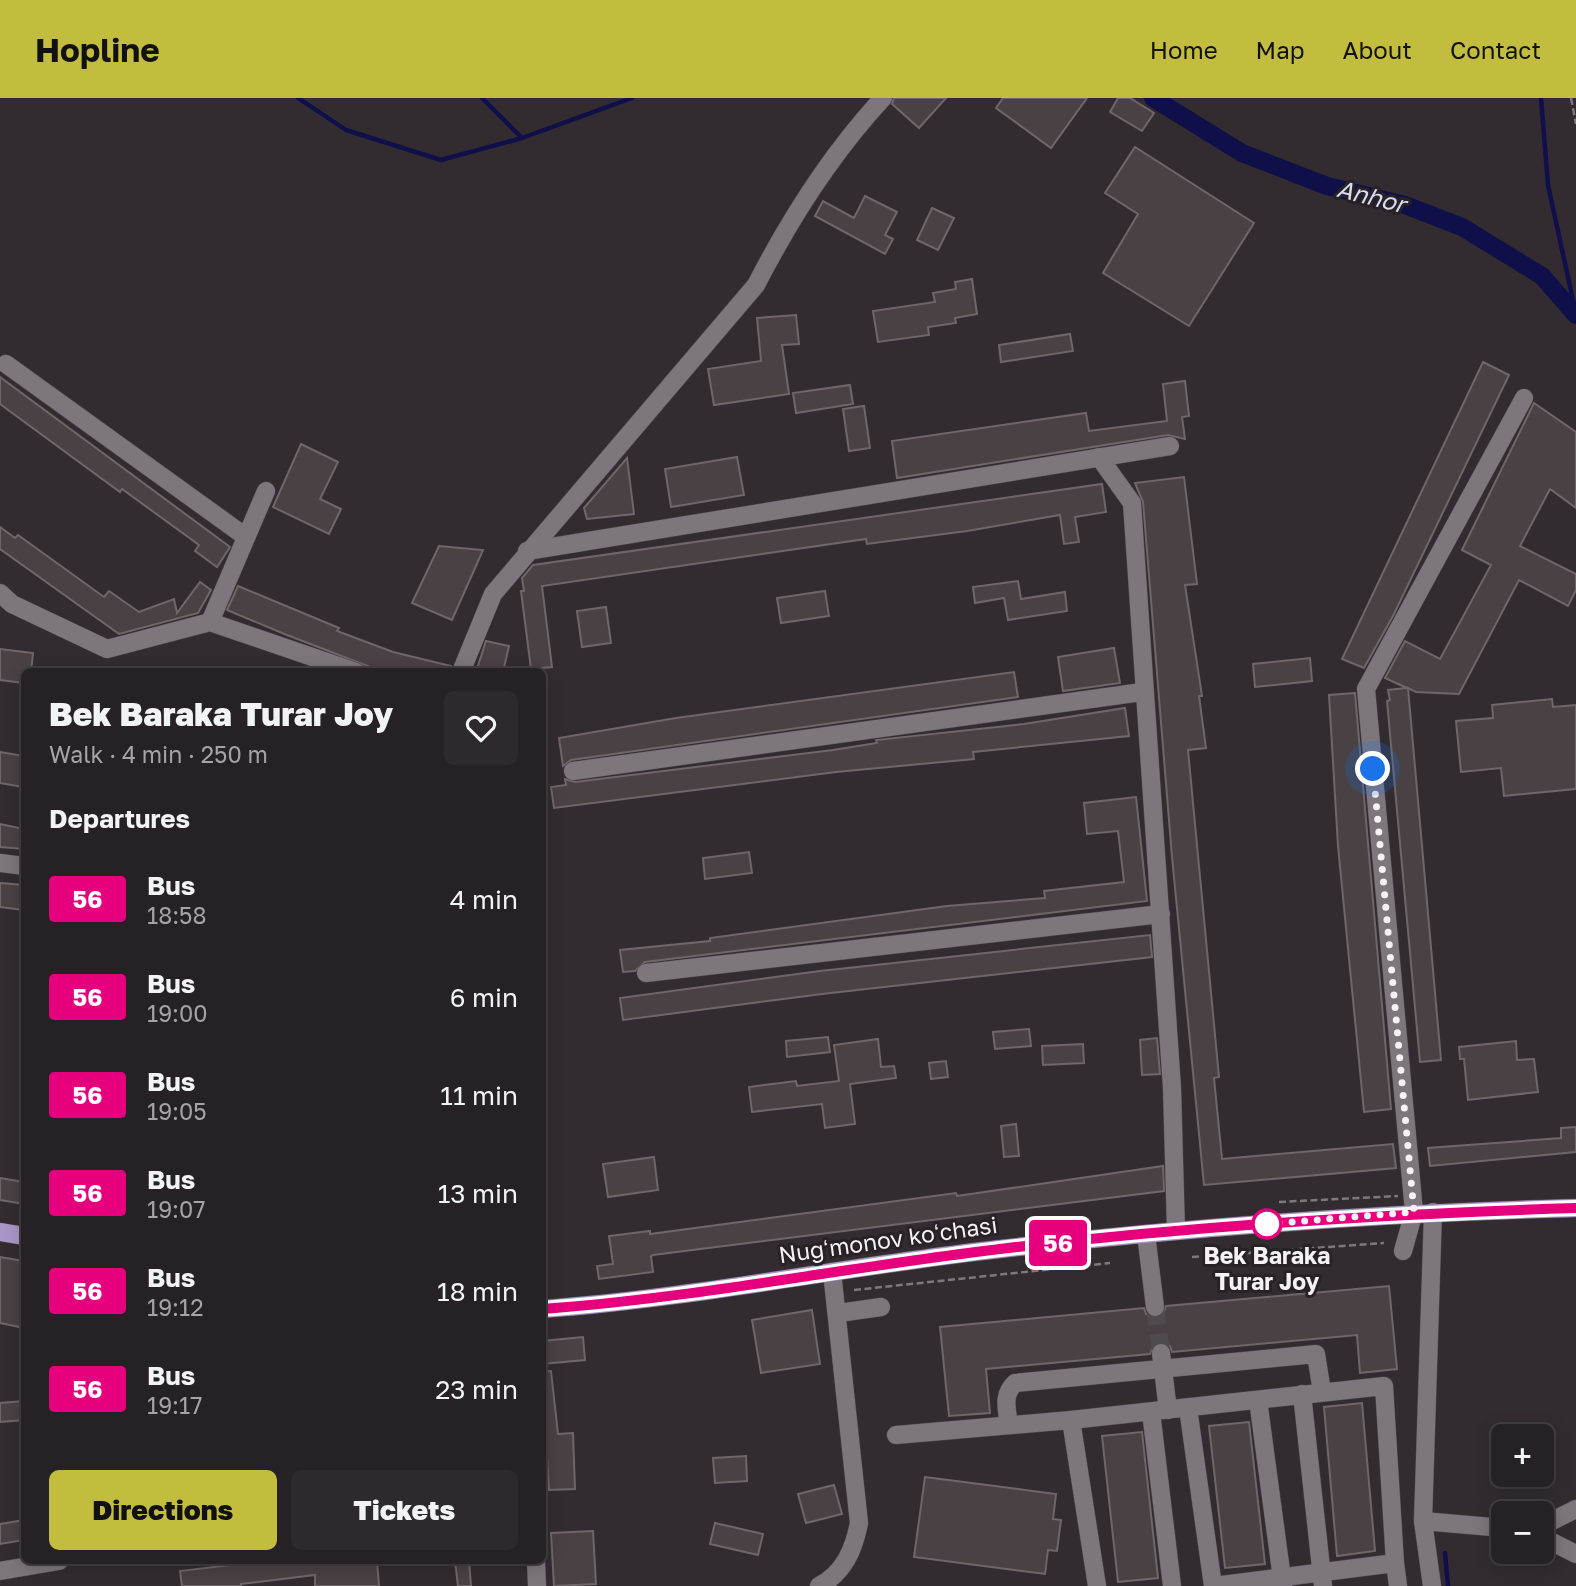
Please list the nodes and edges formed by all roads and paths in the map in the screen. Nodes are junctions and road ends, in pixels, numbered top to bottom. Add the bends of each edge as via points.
1 (883, 98) edge
2 (1571, 98) edge
3 (1576, 124) edge
4 (6, 364) dead end
5 (1524, 398) dead end
6 (1170, 446) dead end
7 (1099, 457) junction
8 (266, 491) dead end
9 (246, 537) junction
10 (527, 551) junction
11 (0, 593) edge
12 (210, 622) junction
13 (344, 668) edge
14 (463, 668) edge
15 (1142, 692) junction
16 (573, 771) dead end
17 (0, 863) edge
18 (21, 866) edge
19 (1161, 914) junction
20 (646, 973) dead end
21 (1576, 1208) edge
22 (1414, 1212) junction
23 (1433, 1212) junction
24 (1176, 1231) junction
25 (0, 1233) edge
26 (1146, 1234) junction
27 (21, 1236) edge
28 (1384, 1242) dead end
29 (1403, 1251) dead end
30 (1192, 1257) dead end
31 (1110, 1262) dead end
32 (832, 1272) junction
33 (854, 1290) dead end
34 (881, 1307) dead end
35 (1155, 1307) tunnel mouth
36 (546, 1308) edge
37 (839, 1313) junction
38 (1162, 1361) junction
39 (1322, 1392) junction
40 (1303, 1394) junction
41 (1258, 1400) junction
42 (1188, 1408) junction
43 (1160, 1411) junction
44 (1071, 1420) junction
45 (1009, 1425) junction
46 (896, 1435) dead end
47 (1576, 1509) edge
48 (1554, 1520) edge
49 (1423, 1521) junction
50 (1491, 1527) edge
51 (1554, 1543) edge
52 (1576, 1554) edge
53 (1395, 1563) junction
54 (41, 1564) edge
55 (536, 1564) edge
56 (0, 1571) edge
57 (1283, 1582) edge
58 (537, 1586) edge
59 (819, 1586) edge
60 (1097, 1586) edge
61 (1172, 1586) edge
62 (1213, 1586) edge
63 (1323, 1586) edge
64 (1398, 1586) edge
65 (1432, 1586) edge

1 - 10 street via 845,139 784,230 756,285
2 - 3 path
4 - 9 street
5 - 22 street via 1366,689
6 - 7 street
7 - 10 street
7 - 15 street via 1132,503
8 - 9 street
9 - 12 street
10 - 14 street via 493,594
11 - 12 street via 12,604 107,649
12 - 13 street
15 - 16 street
15 - 19 street
17 - 18 street
19 - 20 street
19 - 24 street
21 - 23 main road, Nugʻmonov koʻchasi
22 - 23 main road, Nugʻmonov koʻchasi
22 - 24 main road, Nugʻmonov koʻchasi
22 - 29 street
23 - 49 street
24 - 26 main road, Nugʻmonov koʻchasi
25 - 27 main road
26 - 32 main road, Nugʻmonov koʻchasi
26 - 35 street
28 - 30 path
31 - 33 path
32 - 36 main road, Nugʻmonov koʻchasi
32 - 37 street
34 - 37 street
37 - 59 street via 859,1523 855,1548 830,1581
38 - 39 street via 1316,1354
38 - 43 street
38 - 45 street via 1016,1383 1005,1399
39 - 40 street
39 - 53 street via 1384,1386
40 - 41 street
40 - 63 street
41 - 42 street
41 - 57 street
42 - 43 street
42 - 62 street
43 - 44 street
43 - 61 street
44 - 45 street
44 - 60 street
45 - 46 street
47 - 48 street
49 - 50 street
49 - 65 street
51 - 52 street
53 - 57 street
53 - 64 street
54 - 56 street
55 - 58 street
57 - 62 street

